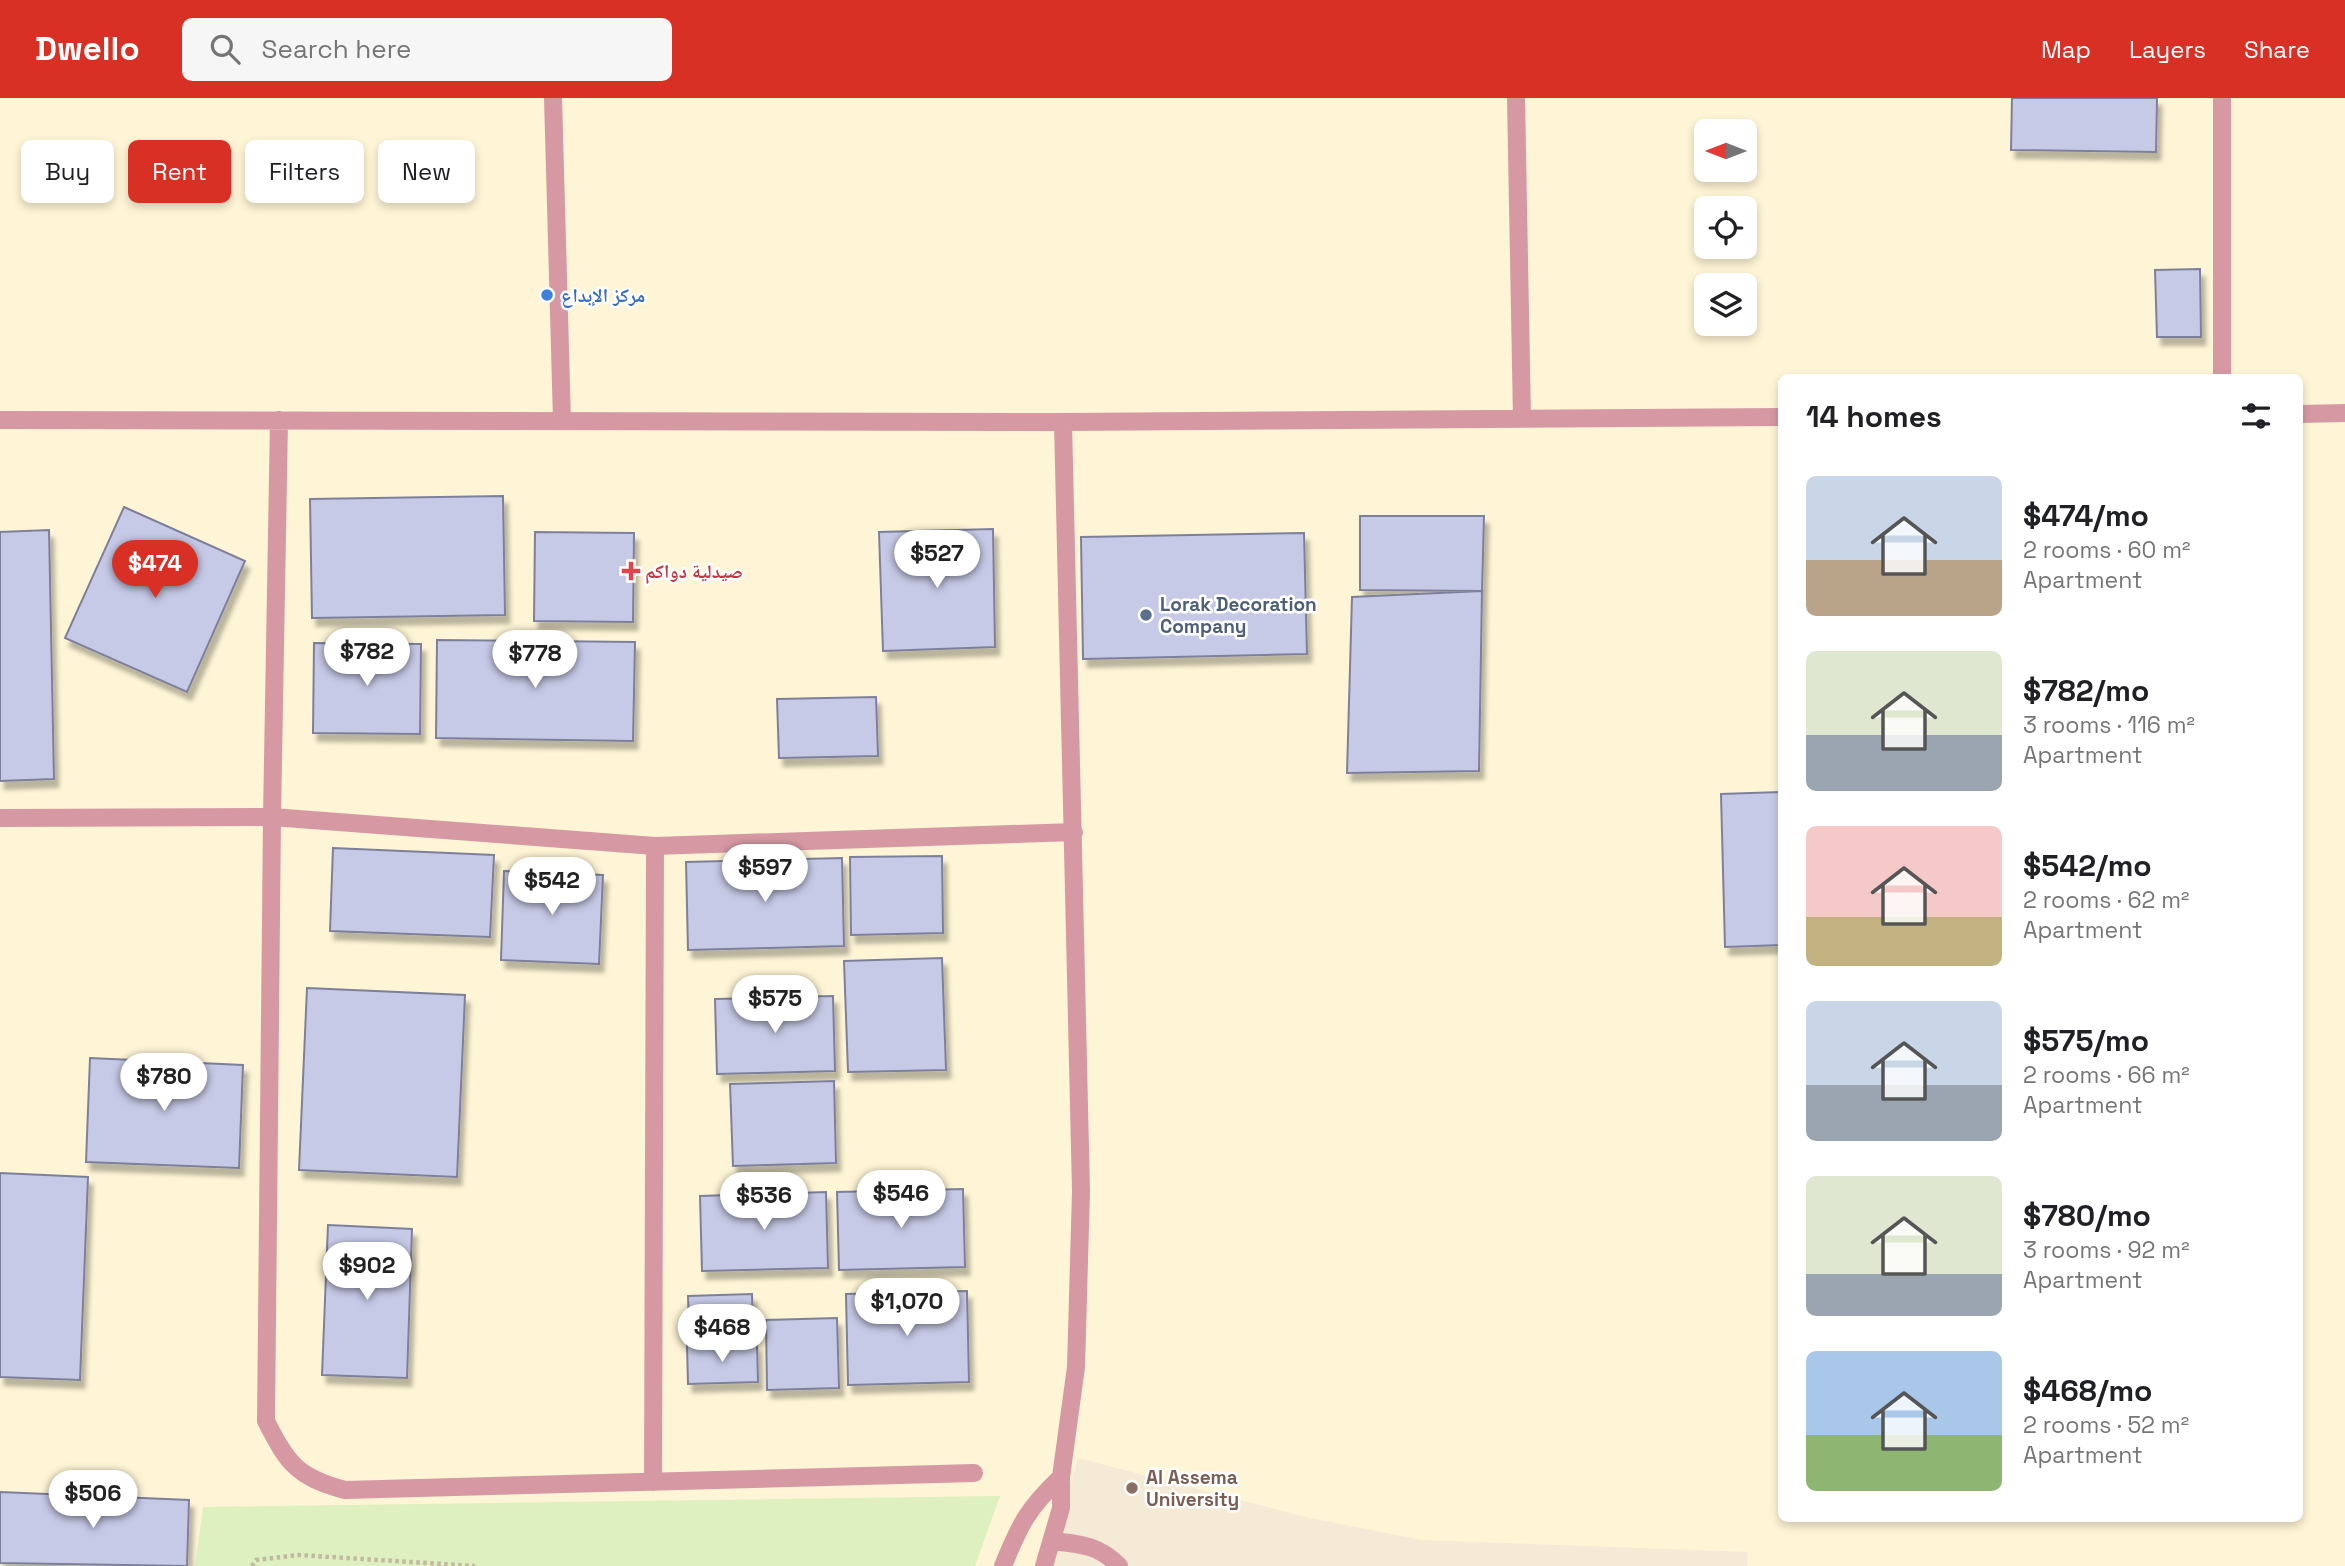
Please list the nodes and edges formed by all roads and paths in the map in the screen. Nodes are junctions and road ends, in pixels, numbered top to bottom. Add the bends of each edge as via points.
1 (553, 98) edge
2 (1516, 98) edge
3 (2222, 98) edge
4 (2222, 374) edge
5 (2345, 413) edge
6 (2303, 414) edge
7 (1778, 417) edge
8 (1522, 419) junction
9 (279, 420) junction
10 (0, 421) edge
11 (562, 421) junction
12 (1063, 422) junction
13 (272, 817) junction
14 (0, 818) edge
15 (1074, 832) junction
16 (655, 846) junction
17 (974, 1473) dead end
18 (1061, 1476) junction
19 (653, 1482) junction
20 (1052, 1541) junction
21 (252, 1566) edge
22 (475, 1566) edge
23 (1003, 1566) edge
24 (1044, 1566) edge
25 (1119, 1566) edge

1 - 11 street
2 - 8 street
3 - 4 street
5 - 6 street
7 - 8 street
8 - 12 street
9 - 10 street
9 - 11 street
9 - 13 street
11 - 12 street
12 - 15 street
13 - 14 street
13 - 16 street
13 - 19 street via 266,1421 285,1459 316,1482 345,1490
15 - 16 street
15 - 18 street via 1080,1289 1076,1367
16 - 19 street
17 - 19 street
18 - 20 street via 1061,1508
18 - 23 street via 1034,1502
20 - 24 street
20 - 25 street via 1092,1546
21 - 22 path via 256,1560 299,1555

